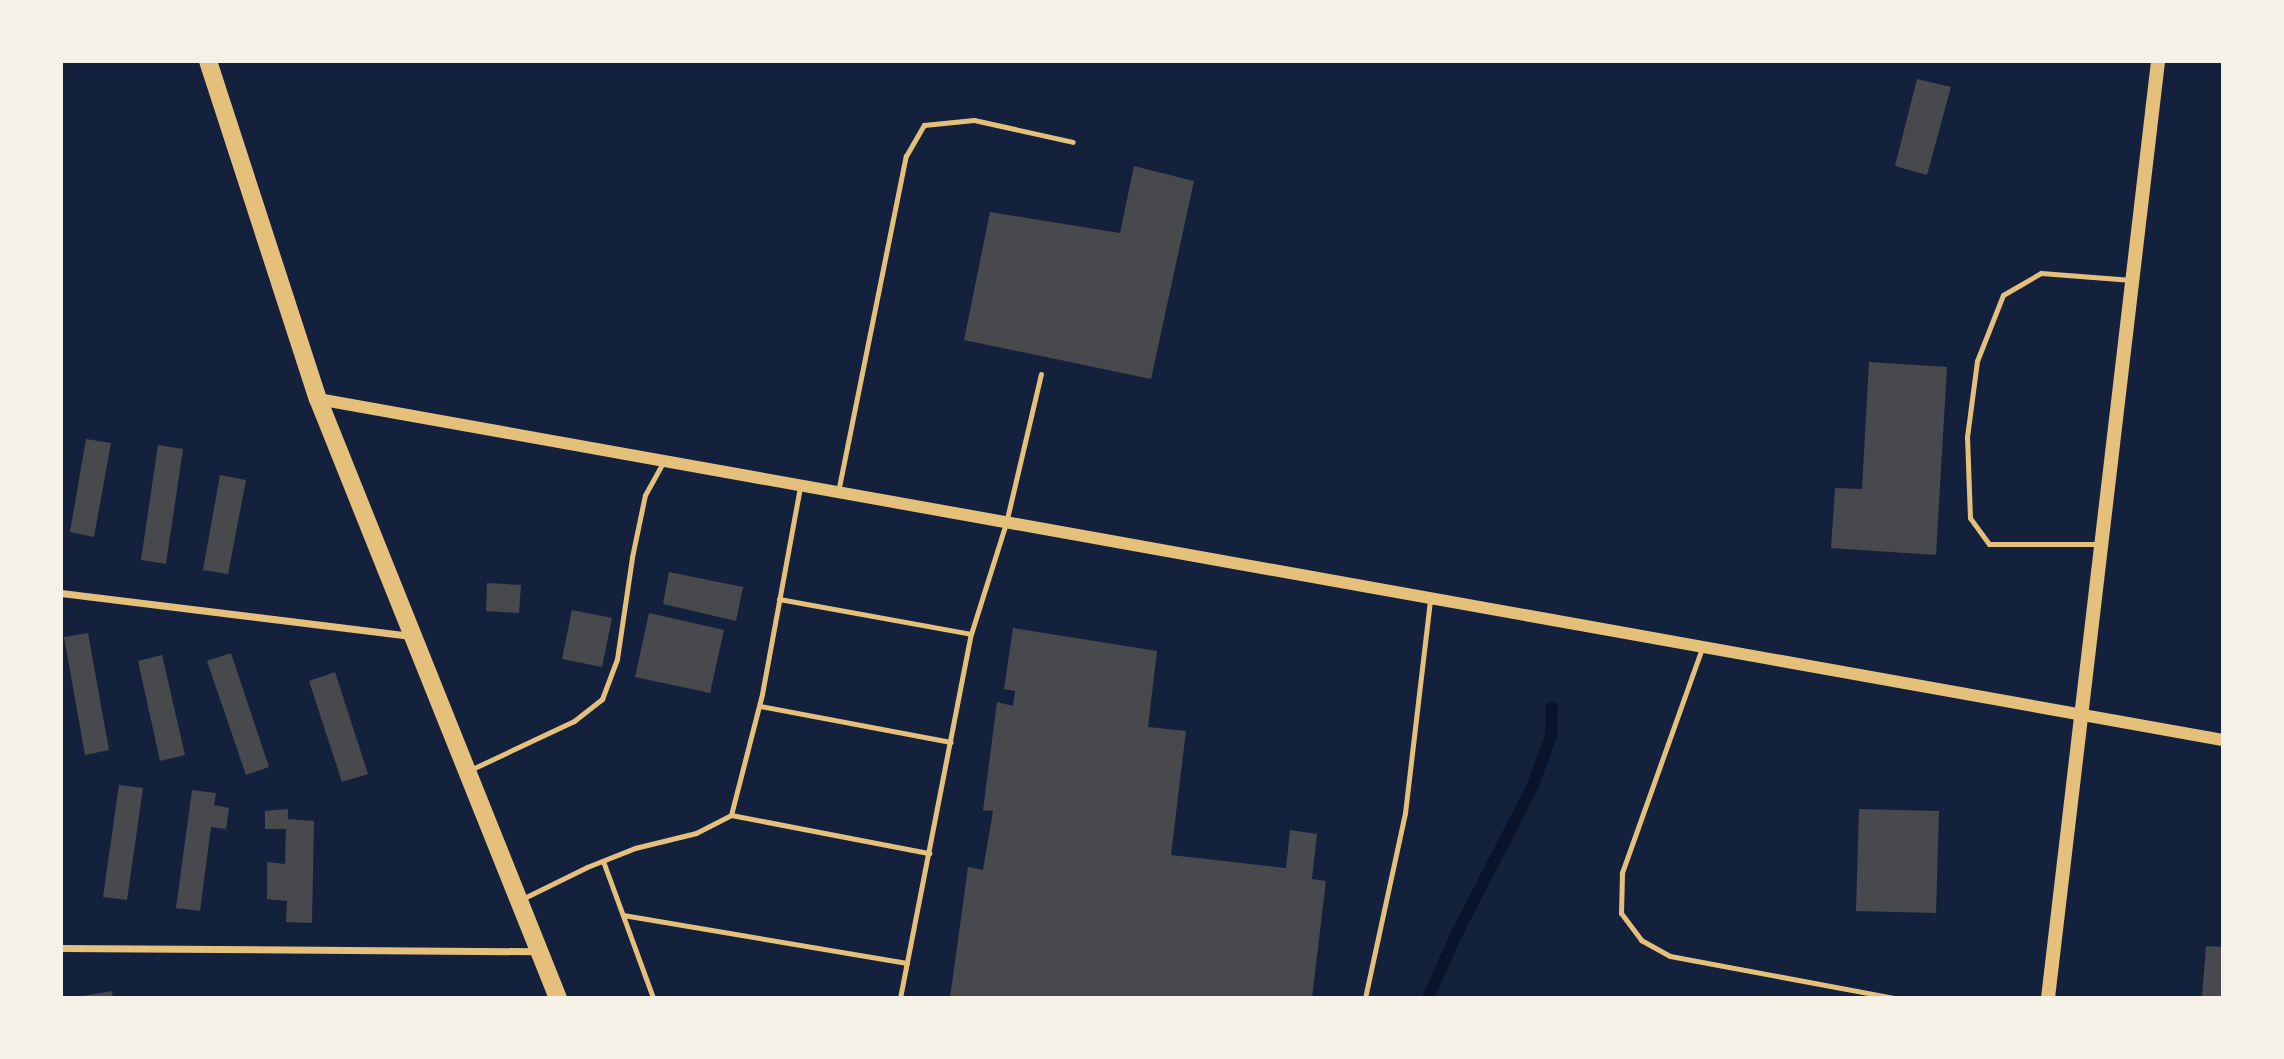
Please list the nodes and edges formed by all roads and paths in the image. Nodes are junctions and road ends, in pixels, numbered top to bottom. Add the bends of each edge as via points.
1 (208, 61) edge
2 (2158, 61) edge
3 (1073, 142) dead end
4 (2132, 280) junction
5 (1041, 374) dead end
6 (318, 399) junction
7 (664, 461) junction
8 (800, 486) junction
9 (838, 492) junction
10 (1006, 523) junction
11 (2101, 544) junction
12 (61, 593) edge
13 (779, 598) junction
14 (1430, 599) junction
15 (971, 634) junction
16 (413, 636) junction
17 (1702, 648) junction
18 (760, 706) junction
19 (2081, 716) junction
20 (2223, 740) edge
21 (951, 742) junction
22 (468, 771) junction
23 (731, 815) junction
24 (929, 853) junction
25 (603, 861) junction
26 (519, 900) junction
27 (623, 915) junction
28 (61, 948) edge
29 (540, 951) junction
30 (907, 963) junction
31 (558, 998) edge
32 (653, 998) edge
33 (900, 998) edge
34 (1365, 998) edge
35 (1895, 998) edge
36 (2048, 998) edge

1 - 6 main road
2 - 4 main road
3 - 9 lane via 974,120 924,125 906,156
4 - 11 main road
4 - 11 lane via 2041,273 2003,295 1977,361 1967,437 1970,518 1989,544
5 - 10 lane
6 - 7 street
6 - 16 main road
7 - 8 street
7 - 22 lane via 645,495 617,659 602,699 574,721
8 - 9 street
8 - 13 lane
9 - 10 street
10 - 14 street
10 - 15 lane
11 - 19 main road
12 - 16 street
13 - 15 lane
13 - 18 lane
14 - 17 street
14 - 34 lane via 1405,813
15 - 21 lane
16 - 22 main road
17 - 19 street
17 - 35 lane via 1622,873 1621,913 1641,940 1670,956
18 - 21 lane
18 - 23 lane
19 - 20 street
19 - 36 main road
21 - 24 lane
22 - 26 main road
23 - 24 lane
23 - 25 lane via 696,833
24 - 30 lane
25 - 26 lane
25 - 27 lane
26 - 29 main road
27 - 30 lane
27 - 32 lane
28 - 29 street
29 - 31 main road
30 - 33 lane

